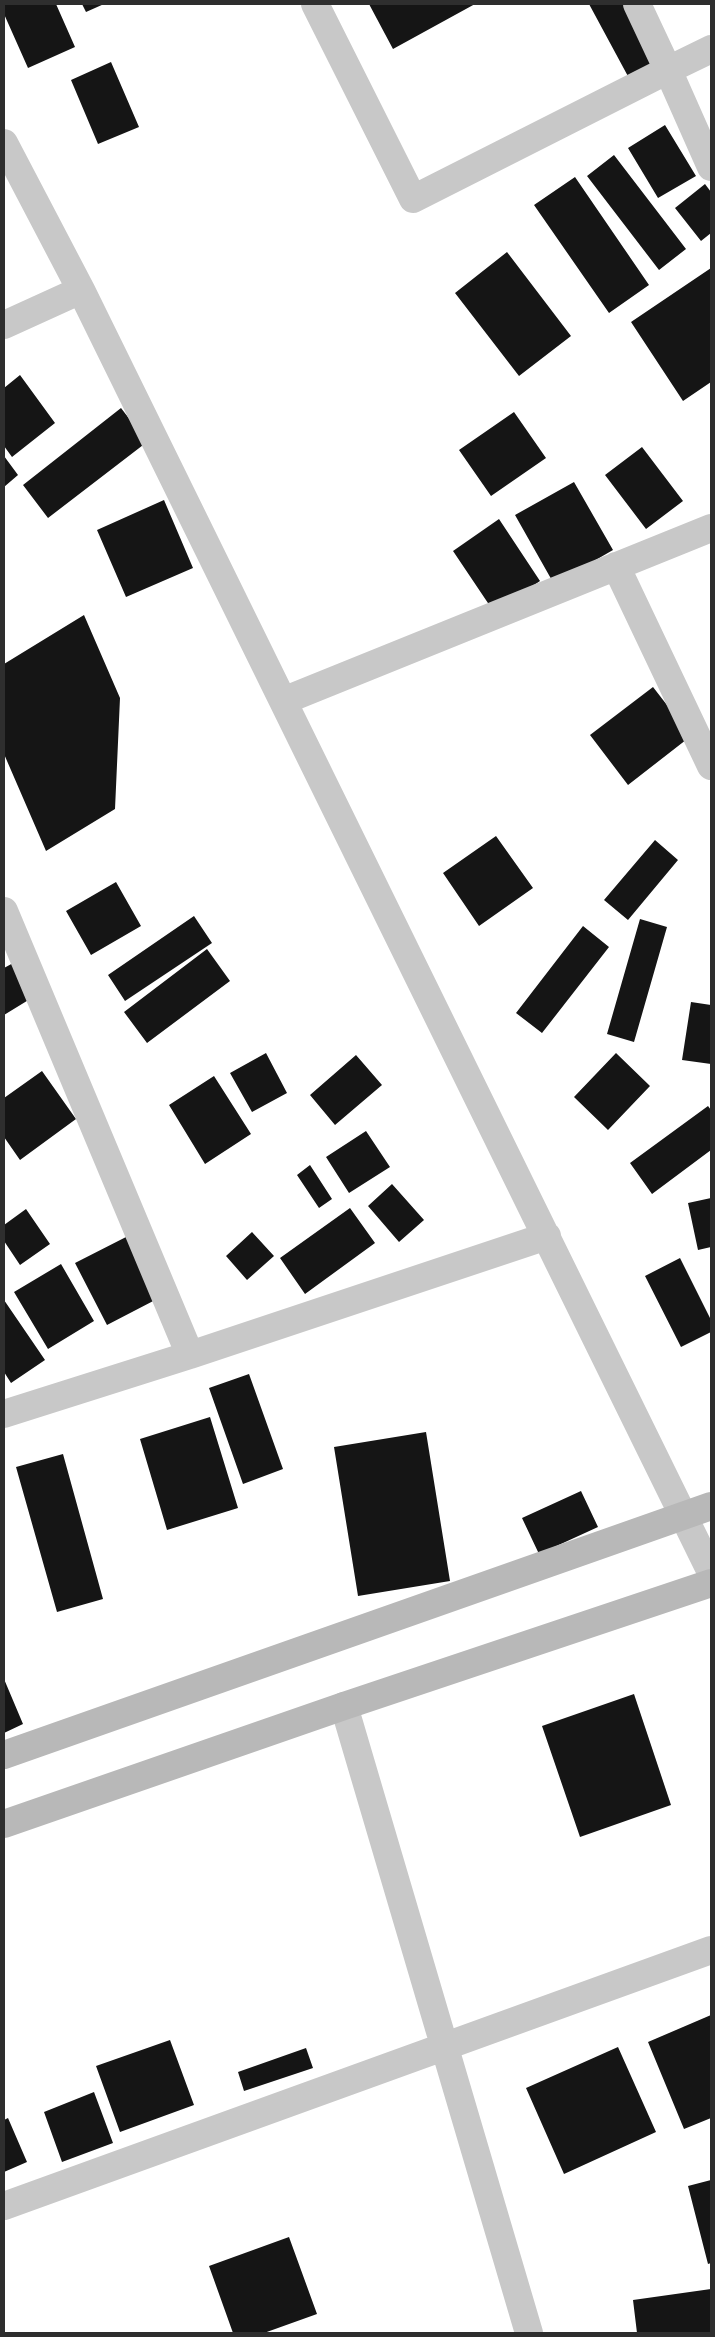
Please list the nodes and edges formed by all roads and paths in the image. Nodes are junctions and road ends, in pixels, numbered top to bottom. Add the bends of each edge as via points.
1 (314, 4) edge
2 (637, 4) edge
3 (711, 49) edge
4 (668, 70) junction
5 (4, 143) edge
6 (711, 167) edge
7 (81, 290) junction
8 (4, 326) edge
9 (711, 528) edge
10 (616, 566) junction
11 (283, 701) junction
12 (711, 766) edge
13 (4, 911) edge
14 (547, 1236) junction
15 (190, 1355) junction
16 (4, 1414) edge
17 (711, 1506) edge
18 (684, 1514) junction
19 (711, 1572) edge
20 (711, 1583) edge
21 (344, 1706) junction
22 (4, 1755) edge
23 (4, 1824) edge
24 (711, 1950) edge
25 (445, 2048) junction
26 (4, 2206) edge
27 (530, 2333) edge

1 - 4 street via 413,199
2 - 4 street
3 - 4 street
4 - 6 street
5 - 7 street
7 - 8 street
7 - 11 street
9 - 10 street
10 - 11 street
10 - 12 street
11 - 14 street
13 - 15 street
14 - 15 street
14 - 18 street
15 - 16 street
17 - 18 street
18 - 19 street
18 - 22 street
20 - 21 street
21 - 23 street
21 - 25 street
24 - 25 street
25 - 26 street
25 - 27 street

